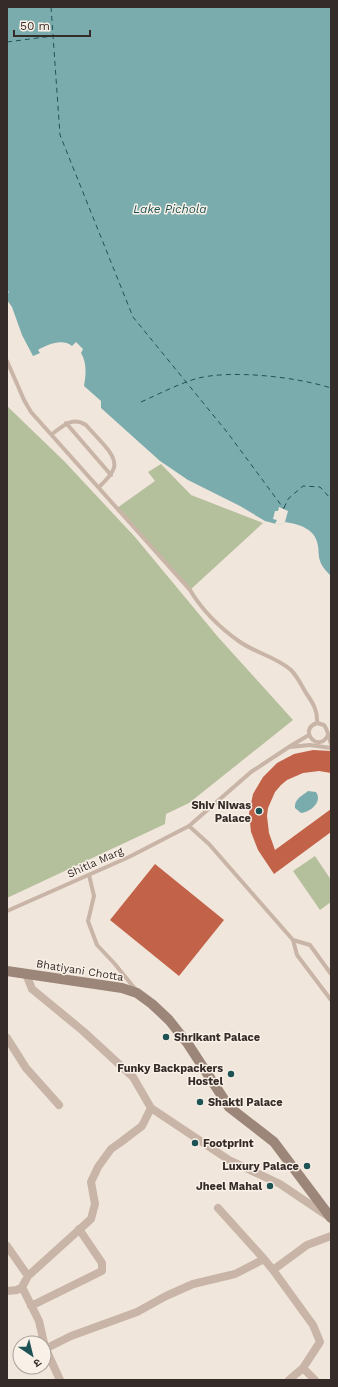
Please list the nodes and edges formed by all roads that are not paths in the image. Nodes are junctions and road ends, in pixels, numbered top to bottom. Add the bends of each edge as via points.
1 (7, 360) edge
2 (66, 423) junction
3 (52, 434) junction
4 (111, 475) junction
5 (99, 487) junction
6 (317, 723) junction
7 (309, 735) junction
8 (328, 735) junction
9 (331, 744) edge
10 (288, 747) junction
11 (331, 748) edge
12 (189, 826) junction
13 (89, 875) junction
14 (7, 911) edge
15 (293, 940) junction
16 (7, 971) edge
17 (26, 974) junction
18 (331, 974) edge
19 (137, 993) junction
20 (331, 1000) edge
21 (7, 1038) edge
22 (59, 1105) dead end
23 (151, 1108) junction
24 (218, 1208) dead end
25 (330, 1218) edge
26 (79, 1229) junction
27 (331, 1236) edge
28 (7, 1246) edge
29 (264, 1259) junction
30 (273, 1270) junction
31 (28, 1276) junction
32 (22, 1287) junction
33 (7, 1291) edge
34 (31, 1306) junction
35 (42, 1335) edge
36 (52, 1342) edge
37 (52, 1362) edge
38 (303, 1368) junction
39 (60, 1380) edge
40 (289, 1380) edge
41 (315, 1380) edge

1 - 3 lane via 27,407
2 - 3 lane
2 - 4 lane
2 - 4 lane via 77,421 86,425 111,453 115,463
3 - 5 lane
4 - 5 lane
5 - 6 lane via 190,590 205,611 241,643 291,670 311,699 316,710
6 - 7 lane via 309,729
6 - 8 lane via 326,727
7 - 8 lane via 313,741 318,742
7 - 10 lane, Shitla Marg
8 - 9 lane
10 - 11 lane via 310,745
10 - 12 lane, Shitla Marg via 252,772
12 - 13 lane, Shitla Marg
12 - 15 lane via 209,844
13 - 14 lane, Shitla Marg
13 - 19 lane via 94,896 88,921 97,945
15 - 18 lane via 310,945
15 - 20 lane via 298,955
16 - 17 main road, Bhatiyani Chotta
17 - 19 main road, Bhatiyani Chotta via 122,988
17 - 23 street via 32,989 83,1031 132,1077
19 - 25 main road, Bhatiyani Chotta via 169,1020 230,1107 274,1142
21 - 22 street via 26,1068
23 - 25 street via 229,1160 280,1184
23 - 26 street via 142,1126 110,1149 98,1167 91,1182 95,1204 91,1219
24 - 29 street
26 - 31 street
26 - 34 street via 102,1263 102,1271
27 - 30 street via 307,1245
28 - 31 street
29 - 30 street
29 - 36 street via 235,1274 193,1284 136,1312
30 - 38 street via 313,1325 320,1342
31 - 32 street
32 - 33 street
32 - 34 street
34 - 35 street
37 - 39 street
38 - 40 street
38 - 41 street

